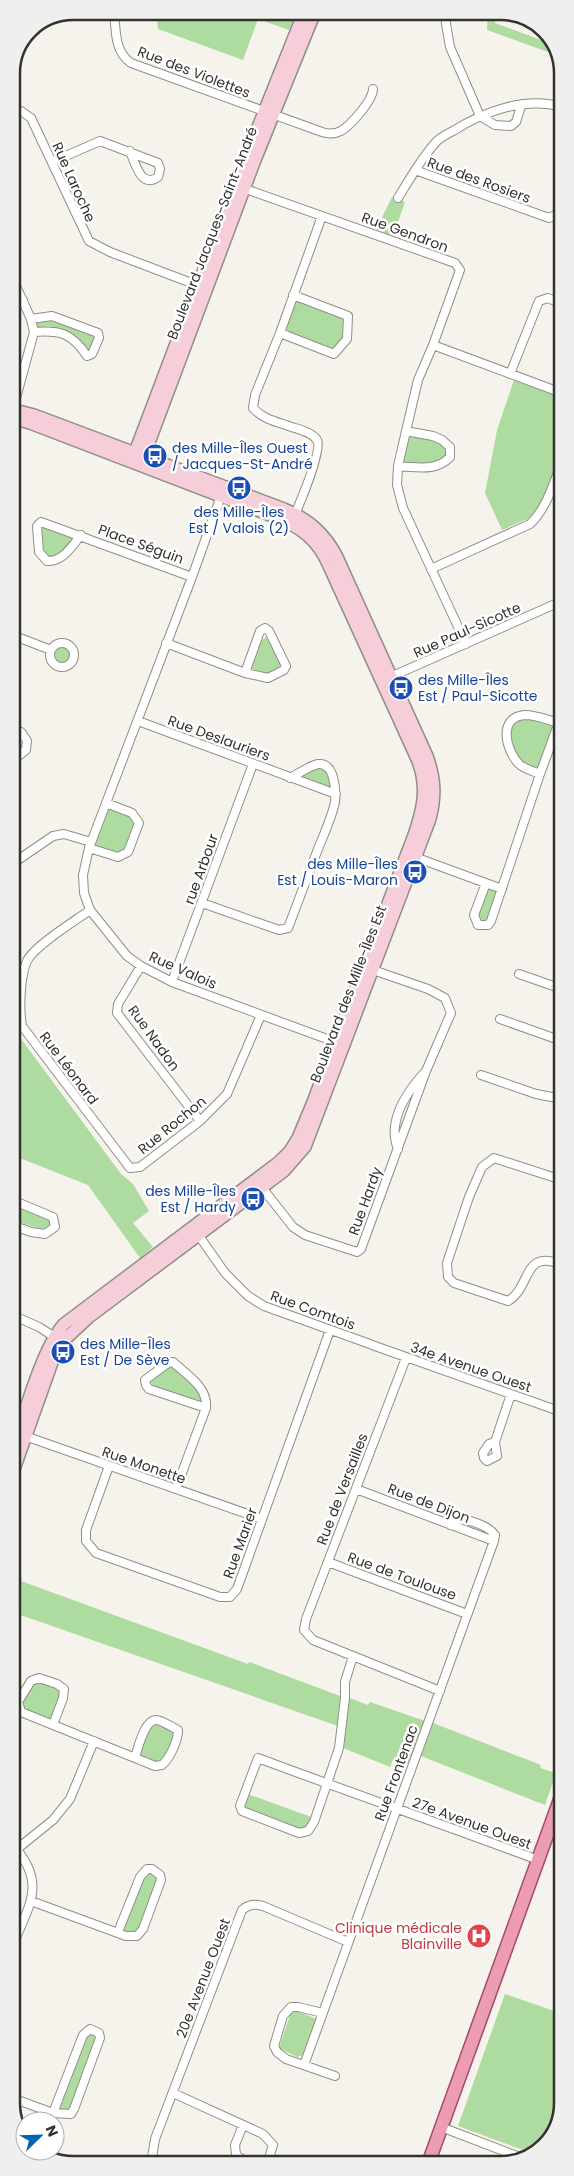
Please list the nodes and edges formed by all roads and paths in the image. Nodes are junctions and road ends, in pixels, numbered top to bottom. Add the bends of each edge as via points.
1 (115, 20) edge
2 (301, 20) edge
3 (311, 20) edge
4 (445, 20) edge
5 (373, 89) dead end
6 (521, 106) junction
7 (554, 106) edge
8 (20, 111) edge
9 (269, 113) junction
10 (480, 116) junction
11 (130, 151) dead end
12 (52, 162) junction
13 (416, 170) junction
14 (240, 187) junction
15 (398, 198) dead end
16 (322, 216) junction
17 (554, 216) edge
18 (203, 287) junction
19 (20, 294) edge
20 (293, 295) junction
21 (23, 300) junction
22 (20, 301) edge
23 (554, 301) edge
24 (31, 319) junction
25 (34, 332) junction
26 (280, 333) junction
27 (434, 345) junction
28 (510, 374) junction
29 (20, 384) edge
30 (554, 390) edge
31 (20, 418) edge
32 (406, 431) junction
33 (138, 459) junction
34 (398, 466) junction
35 (554, 484) edge
36 (223, 492) junction
37 (293, 519) junction
38 (81, 535) junction
39 (431, 570) junction
40 (192, 577) junction
41 (554, 605) edge
42 (20, 638) edge
43 (166, 643) junction
44 (466, 644) junction
45 (51, 650) dead end
46 (245, 673) junction
47 (386, 679) junction
48 (138, 721) junction
49 (554, 722) edge
50 (20, 732) edge
51 (554, 736) edge
52 (20, 755) edge
53 (253, 764) junction
54 (540, 774) junction
55 (290, 778) junction
56 (336, 794) junction
57 (106, 803) junction
58 (90, 845) junction
59 (411, 856) junction
60 (20, 859) edge
61 (486, 883) junction
62 (502, 889) junction
63 (202, 903) junction
64 (90, 910) junction
65 (141, 966) junction
66 (368, 969) junction
67 (519, 974) dead end
68 (172, 982) junction
69 (554, 985) edge
70 (261, 1015) junction
71 (500, 1018) dead end
72 (554, 1039) edge
73 (340, 1044) junction
74 (426, 1071) junction
75 (481, 1075) dead end
76 (554, 1098) edge
77 (200, 1121) junction
78 (398, 1149) junction
79 (133, 1169) joint
80 (554, 1177) edge
81 (259, 1184) junction
82 (20, 1203) edge
83 (20, 1228) edge
84 (195, 1231) junction
85 (554, 1261) edge
86 (20, 1319) edge
87 (330, 1330) junction
88 (58, 1339) junction
89 (371, 1345) joint
90 (406, 1358) junction
91 (511, 1394) junction
92 (554, 1407) edge
93 (206, 1408) junction
94 (22, 1435) junction
95 (20, 1438) edge
96 (495, 1442) dead end
97 (20, 1443) edge
98 (109, 1466) junction
99 (176, 1489) junction
100 (356, 1489) junction
101 (262, 1519) junction
102 (494, 1541) joint
103 (328, 1562) junction
104 (467, 1614) junction
105 (353, 1656) junction
106 (440, 1690) junction
107 (20, 1699) edge
108 (20, 1709) edge
109 (53, 1725) junction
110 (94, 1741) junction
111 (135, 1757) junction
112 (327, 1784) junction
113 (396, 1810) junction
114 (554, 1813) edge
115 (20, 1843) edge
116 (20, 1853) edge
117 (538, 1860) junction
118 (31, 1901) junction
119 (20, 1928) edge
120 (118, 1932) junction
121 (348, 1942) junction
122 (322, 2013) junction
123 (304, 2065) junction
124 (335, 2076) dead end
125 (173, 2093) junction
126 (20, 2102) edge
127 (39, 2111) edge
128 (51, 2117) edge
129 (243, 2125) junction
130 (441, 2127) junction
131 (513, 2154) edge
132 (152, 2156) edge
133 (237, 2156) edge
134 (270, 2156) edge
135 (431, 2156) edge

1 - 9 street, Rue des Violettes via 120,51 131,63
2 - 9 street, Boulevard Jacques-Saint-André
3 - 9 street, Boulevard Jacques-Saint-André
4 - 10 street via 450,47
5 - 9 street, Rue des Violettes via 368,103 346,128 338,132 326,133
6 - 7 street
6 - 10 street
6 - 10 street via 516,122 511,126 495,125
8 - 12 street, Rue Laroche via 31,118
9 - 14 street, Boulevard Jacques-Saint-André
10 - 13 street via 438,140
11 - 12 street via 100,141
12 - 18 street, Rue Laroche via 89,241
13 - 15 street
13 - 17 street, Rue des Rosiers via 549,218
14 - 16 street, Rue Gendron
14 - 18 street, Boulevard Jacques-Saint-André
16 - 20 street
16 - 27 street, Rue Gendron via 455,263 460,270 459,276
18 - 33 street, Boulevard Jacques-Saint-André
19 - 21 street
20 - 26 street
20 - 26 street via 348,316 347,339 334,354
21 - 22 street
21 - 24 street
23 - 28 street via 548,298 539,301
24 - 25 street
24 - 25 street via 52,316 98,333 99,338 92,354 87,356 70,337 52,331
25 - 29 street
26 - 37 street via 252,408 260,416 311,434 318,441 310,475
27 - 28 street
27 - 32 street, Rue Gendron via 418,380
28 - 30 street
31 - 33 street, Boulevard des Mille-Îles Est
32 - 34 street, Rue Gendron
32 - 34 street via 442,440 450,447 450,457 432,468
33 - 36 street, Boulevard des Mille-Îles Est
34 - 39 street, Rue Gendron via 397,485 404,508
35 - 39 street via 539,516 530,524
36 - 37 street, Boulevard des Mille-Îles Est
36 - 40 street, Rue Valois
37 - 47 street, Boulevard des Mille-Îles Est via 325,556
38 - 38 street, Place Séguin via 41,522 37,526 39,552 48,561 55,562
38 - 40 street, Place Séguin
39 - 44 street, Rue Gendron
40 - 43 street, Rue Valois
41 - 44 street, Rue Paul-Sicotte
42 - 45 street
43 - 46 street
43 - 48 street, Rue Valois
44 - 47 street, Rue Paul-Sicotte
46 - 46 street via 268,678 286,666 265,628 260,631
47 - 59 street, Boulevard des Mille-Îles Est via 424,782 423,808
48 - 53 street, Rue Deslauriers
48 - 57 street, Rue Valois
49 - 54 street via 522,715 507,728 505,739 517,762
50 - 52 street via 27,741 26,750
51 - 54 street
53 - 55 street, Rue Deslauriers
53 - 63 street, rue Arbour
54 - 62 street
55 - 56 street, Rue Deslauriers
55 - 56 street via 318,764 324,765 334,780
56 - 63 street via 288,928 278,930
57 - 58 street, Rue Valois
57 - 58 street via 132,813 139,823 128,852 118,857
58 - 60 street via 64,834 53,836
58 - 64 street, Rue Valois via 83,875 84,893
59 - 61 street
59 - 66 street, Boulevard des Mille-Îles Est
61 - 62 street
61 - 62 street via 474,915 478,925 491,922
63 - 68 street, rue Arbour
64 - 65 street, Rue Valois via 127,956
64 - 79 street, Rue Léonard via 37,949 27,961 22,984 21,1020 22,1026 125,1164
65 - 68 street, Rue Valois
65 - 77 street, Rue Nadon via 118,1004 117,1013
66 - 73 street, Boulevard des Mille-Îles Est
66 - 74 street, Rue Hardy via 428,989 444,998 451,1013
67 - 69 street
68 - 70 street, Rue Valois
70 - 73 street, Rue Valois
70 - 77 street, Rue Rochon via 227,1094
71 - 72 street
73 - 81 street, Boulevard des Mille-Îles Est via 298,1138
74 - 78 street, Rue Hardy
74 - 78 street, Rue Hardy via 409,1090 397,1116 394,1139
75 - 76 street
77 - 79 street, Rue Rochon
78 - 81 street, Rue Hardy via 361,1249 357,1252 306,1235 293,1227
80 - 85 street via 494,1158 482,1167 447,1263 448,1277 454,1283 508,1301 515,1297 537,1261
81 - 84 street, Boulevard des Mille-Îles Est
82 - 83 street via 53,1217 55,1227 45,1234
84 - 87 street, Rue Comtois via 226,1273 248,1296 264,1306
84 - 88 street, Boulevard des Mille-Îles Est via 71,1318
86 - 88 street
87 - 89 street, Rue Comtois
87 - 101 street, Rue Marier
88 - 94 street, Boulevard des Mille-Îles Est via 47,1352
89 - 90 street, 34e Avenue Ouest
90 - 91 street, 34e Avenue Ouest
90 - 100 street, Rue de Versailles
91 - 92 street, 34e Avenue Ouest
91 - 96 street
93 - 93 street via 207,1398 203,1390 173,1362 145,1380 149,1388
93 - 99 street
94 - 95 street, Boulevard des Mille-Îles Est
94 - 97 street, Boulevard des Mille-Îles Est
94 - 98 street, Rue Monette
98 - 99 street, Rue Monette
98 - 101 street, Rue Marier via 86,1530 86,1541 96,1553 220,1597 230,1597 237,1589
99 - 101 street, Rue Monette
100 - 102 street, Rue de Dijon
100 - 103 street, Rue de Versailles
102 - 104 street, Rue Frontenac
103 - 104 street, Rue de Toulouse
103 - 105 street, Rue de Versailles via 304,1630 313,1640
104 - 106 street, Rue Frontenac
105 - 106 street
105 - 112 street via 345,1682 339,1748
106 - 113 street, Rue Frontenac
107 - 109 street via 31,1681 39,1678 58,1684 64,1689 63,1698
108 - 109 street via 21,1712
109 - 110 street
110 - 111 street
110 - 115 street via 70,1800 53,1820
111 - 111 street via 162,1766 178,1730 157,1720 152,1721 145,1727
112 - 112 street, 27e Avenue Ouest via 258,1758 240,1806 242,1811 299,1833 308,1831
112 - 113 street, 27e Avenue Ouest
113 - 117 street, 27e Avenue Ouest
113 - 121 street, Rue Frontenac
114 - 117 main road
116 - 118 street via 34,1880
117 - 130 main road
118 - 119 street
118 - 120 street
120 - 120 street via 137,1936 143,1929 161,1880 152,1869 146,1869 140,1877
121 - 122 street, Rue Frontenac
121 - 125 street, 20e Avenue Ouest via 263,1906 254,1904 242,1910
122 - 123 street, Rue Frontenac
122 - 123 street via 298,2006 291,2007 283,2016 274,2046 276,2052
123 - 124 street
125 - 129 street
125 - 132 street, 20e Avenue Ouest via 155,2139
126 - 127 street
128 - 128 street via 70,2114 74,2109 100,2038 99,2033 90,2029 83,2035
129 - 133 street via 235,2146
129 - 134 street via 263,2134 274,2145
130 - 131 street
130 - 135 main road

